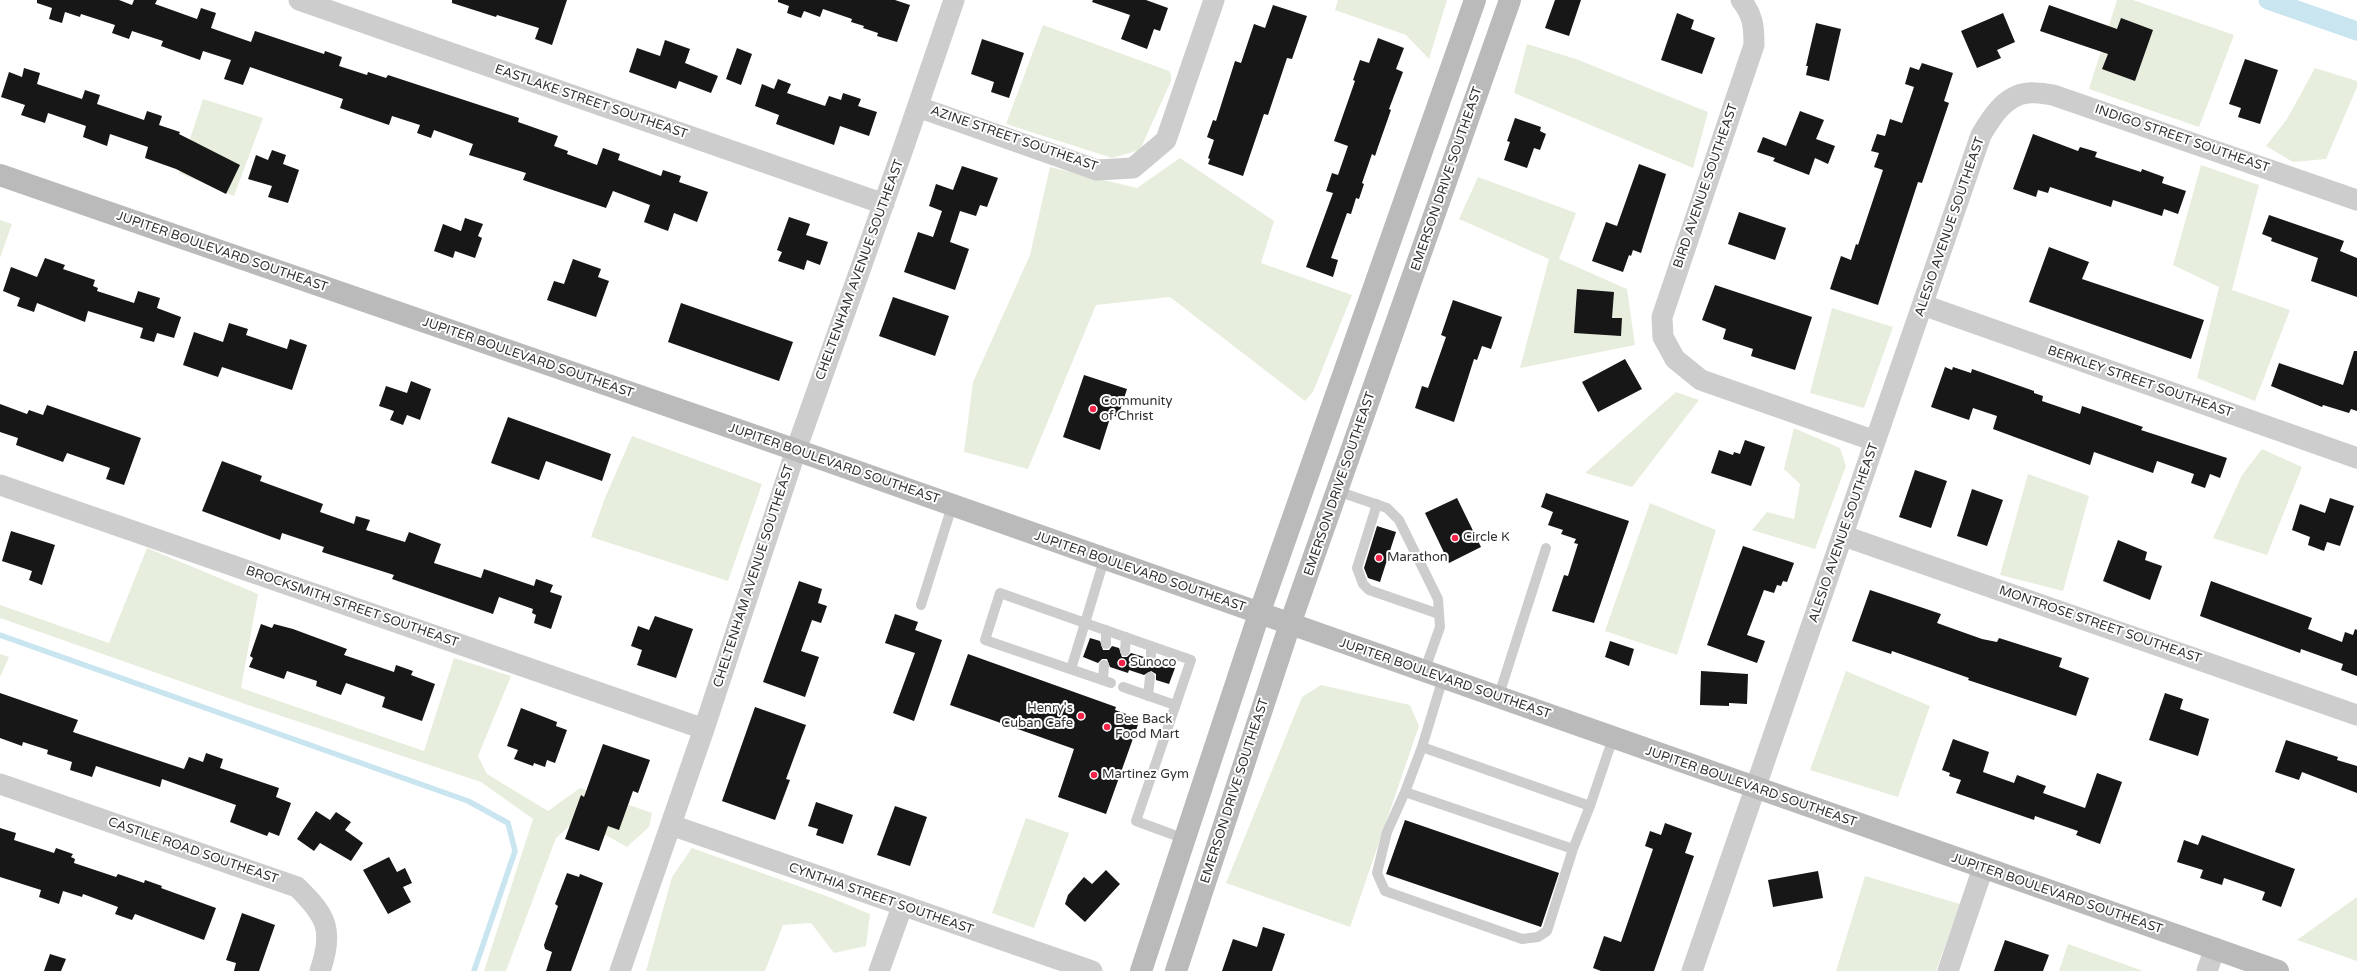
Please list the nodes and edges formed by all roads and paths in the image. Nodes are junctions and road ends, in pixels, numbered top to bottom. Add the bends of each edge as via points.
1 (299, 0) edge
2 (954, 0) edge
3 (1214, 0) edge
4 (1475, 0) edge
5 (1510, 0) edge
6 (1746, 5) edge
7 (2006, 102) joint
8 (918, 106) junction
9 (0, 175) edge
10 (2357, 200) edge
11 (884, 204) junction
12 (1923, 306) junction
13 (1875, 441) junction
14 (796, 450) junction
15 (2357, 458) edge
16 (0, 485) edge
17 (1337, 491) junction
18 (1377, 504) junction
19 (952, 506) junction
20 (1844, 536) junction
21 (1546, 548) dead end
22 (1104, 560) junction
23 (921, 605) dead end
24 (1258, 614) junction
25 (1439, 614) junction
26 (1085, 623) junction
27 (1290, 624) junction
28 (1106, 630) junction
29 (1126, 637) junction
30 (1106, 644) dead end
31 (1151, 646) junction
32 (1125, 651) dead end
33 (1150, 659) dead end
34 (1104, 665) dead end
35 (1071, 669) junction
36 (1434, 675) junction
37 (1150, 677) dead end
38 (1123, 687) dead end
39 (1148, 696) junction
40 (1498, 698) junction
41 (1175, 705) junction
42 (2357, 715) edge
43 (704, 729) junction
44 (1614, 738) junction
45 (1422, 747) junction
46 (0, 784) edge
47 (1755, 788) junction
48 (1405, 792) junction
49 (1590, 806) junction
50 (671, 825) junction
51 (1184, 839) junction
52 (1573, 849) junction
53 (1983, 868) junction
54 (902, 907) junction
55 (2215, 948) junction
56 (320, 971) edge
57 (620, 971) edge
58 (880, 971) edge
59 (1092, 971) edge
60 (1141, 971) edge
61 (1176, 971) edge
62 (1692, 971) edge
63 (1948, 971) edge
64 (2207, 971) edge
65 (2278, 971) edge

1 - 11 street, EASTLAKE STREET SOUTHEAST
2 - 8 street, CHELTENHAM AVENUE SOUTHEAST
3 - 8 street, AZINE STREET SOUTHEAST via 1166,140 1133,168 1097,170
4 - 24 street
5 - 17 street, EMERSON DRIVE SOUTHEAST
6 - 13 street, BIRD AVENUE SOUTHEAST via 1754,26 1754,45 1662,317 1663,338 1675,359 1701,380
7 - 10 street, INDIGO STREET SOUTHEAST via 2026,93 2053,94
7 - 12 street, ALESIO AVENUE SOUTHEAST via 1993,115 1981,135
8 - 11 street, CHELTENHAM AVENUE SOUTHEAST
9 - 14 street, JUPITER BOULEVARD SOUTHEAST
11 - 14 street, CHELTENHAM AVENUE SOUTHEAST
12 - 13 street, ALESIO AVENUE SOUTHEAST
12 - 15 street, BERKLEY STREET SOUTHEAST
13 - 20 street, ALESIO AVENUE SOUTHEAST
14 - 19 street, JUPITER BOULEVARD SOUTHEAST
14 - 43 street, CHELTENHAM AVENUE SOUTHEAST
16 - 43 street, BROCKSMITH STREET SOUTHEAST
17 - 18 lane
17 - 27 street, EMERSON DRIVE SOUTHEAST
18 - 25 lane via 1387,508 1399,520 1438,600
18 - 25 lane via 1356,568 1363,584 1369,590
19 - 22 street, JUPITER BOULEVARD SOUTHEAST
19 - 23 lane
20 - 42 street, MONTROSE STREET SOUTHEAST
20 - 47 street, ALESIO AVENUE SOUTHEAST
21 - 40 lane
22 - 24 street, JUPITER BOULEVARD SOUTHEAST
22 - 26 lane
24 - 27 street, JUPITER BOULEVARD SOUTHEAST
24 - 51 street
25 - 36 lane via 1440,627
26 - 28 lane
26 - 35 lane
26 - 35 lane via 1000,593 985,640
27 - 36 street, JUPITER BOULEVARD SOUTHEAST
27 - 61 street, EMERSON DRIVE SOUTHEAST
28 - 29 lane
28 - 30 lane
29 - 31 lane
29 - 32 lane
31 - 33 lane
31 - 41 lane via 1191,660
34 - 35 lane via 1107,682
36 - 40 street, JUPITER BOULEVARD SOUTHEAST
36 - 45 lane
37 - 39 lane
38 - 39 lane
39 - 41 lane
40 - 44 street, JUPITER BOULEVARD SOUTHEAST
41 - 51 lane via 1136,821
43 - 50 street, CHELTENHAM AVENUE SOUTHEAST
44 - 47 street, JUPITER BOULEVARD SOUTHEAST
44 - 49 lane
45 - 48 lane
45 - 49 lane
46 - 56 street, CASTILE ROAD SOUTHEAST via 297,888 316,905 326,926 325,957
47 - 53 street, JUPITER BOULEVARD SOUTHEAST
47 - 62 street, ALESIO AVENUE SOUTHEAST
48 - 52 lane
48 - 52 lane via 1387,832 1377,873 1385,891 1522,939 1538,937 1546,931
49 - 52 lane
50 - 54 street, CYNTHIA STREET SOUTHEAST
50 - 57 street, CHELTENHAM AVENUE SOUTHEAST
51 - 60 street
53 - 55 street, JUPITER BOULEVARD SOUTHEAST
53 - 63 street
54 - 58 street
54 - 59 street, CYNTHIA STREET SOUTHEAST
55 - 64 street
55 - 65 street, JUPITER BOULEVARD SOUTHEAST

